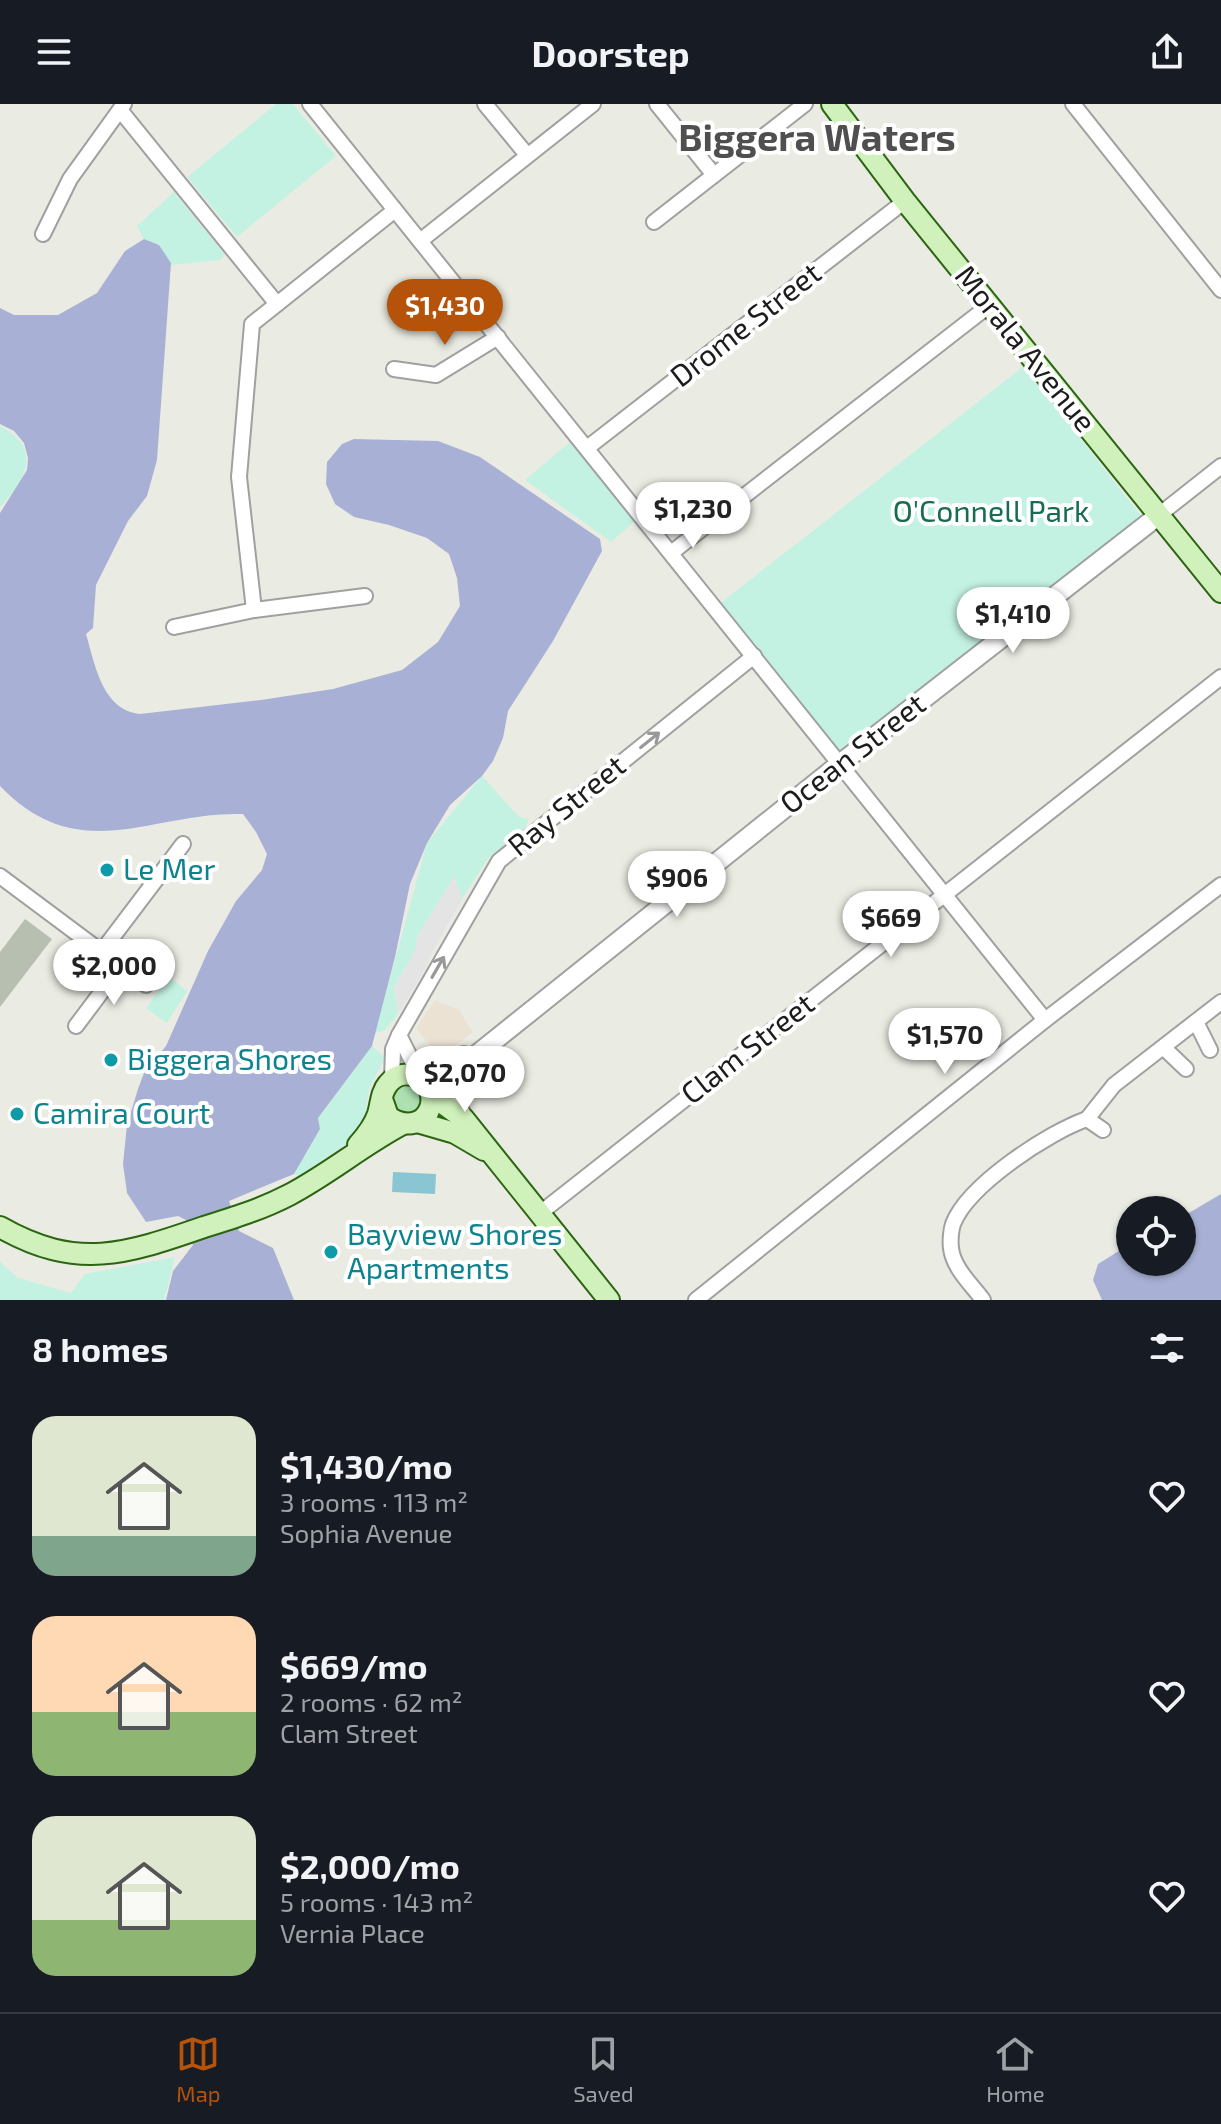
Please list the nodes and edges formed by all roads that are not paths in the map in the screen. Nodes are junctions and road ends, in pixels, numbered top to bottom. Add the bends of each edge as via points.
1 (310, 104) edge
2 (485, 104) edge
3 (593, 104) edge
4 (657, 104) edge
5 (805, 104) edge
6 (832, 104) edge
7 (1073, 104) edge
8 (122, 107) edge
9 (527, 155) junction
10 (714, 175) junction
11 (905, 201) junction
12 (395, 210) junction
13 (654, 222) dead end
14 (43, 234) dead end
15 (420, 241) junction
16 (1221, 290) edge
17 (277, 304) junction
18 (991, 304) junction
19 (498, 337) junction
20 (394, 369) dead end
21 (587, 448) junction
22 (1221, 466) edge
23 (1159, 515) junction
24 (671, 553) junction
25 (1221, 592) edge
26 (365, 596) dead end
27 (254, 610) junction
28 (174, 627) dead end
29 (754, 656) junction
30 (1221, 677) edge
31 (841, 763) junction
32 (183, 844) dead end
33 (0, 876) edge
34 (1221, 885) edge
35 (945, 893) junction
36 (102, 951) junction
37 (121, 966) junction
38 (146, 985) dead end
39 (1221, 1002) edge
40 (1045, 1020) junction
41 (1196, 1022) junction
42 (76, 1026) dead end
43 (399, 1035) junction
44 (487, 1043) junction
45 (1164, 1048) junction
46 (1210, 1050) dead end
47 (1186, 1069) dead end
48 (458, 1072) junction
49 (392, 1080) junction
50 (424, 1085) junction
51 (382, 1099) junction
52 (464, 1119) junction
53 (1087, 1119) junction
54 (410, 1123) junction
55 (1103, 1130) dead end
56 (491, 1154) junction
57 (350, 1155) junction
58 (539, 1214) junction
59 (0, 1227) edge
60 (609, 1300) edge
61 (696, 1300) edge
62 (983, 1300) edge

1 - 12 street
2 - 9 street
3 - 9 street
4 - 10 street
5 - 10 street
6 - 11 main road, Morala Avenue
7 - 16 street
8 - 14 street via 70,179
8 - 17 street
9 - 15 street
10 - 13 street
11 - 18 main road, Morala Avenue
11 - 21 street, Drome Street
12 - 15 street
12 - 17 street
15 - 19 street
17 - 27 street via 252,324 239,477
18 - 23 main road, Morala Avenue
18 - 24 street
19 - 20 street via 436,375
19 - 21 street
21 - 24 street
22 - 23 street, Ocean Street
23 - 25 main road, Morala Avenue
23 - 31 street, Ocean Street
24 - 29 street
26 - 27 street
27 - 28 street
29 - 31 street
43 -> 29 street, Ray Street via 499,861
30 - 35 street, Clam Street
31 - 35 street
31 - 44 street, Ocean Street
32 - 36 street
33 - 36 street
34 - 40 street
35 - 40 street
35 - 58 street, Clam Street
36 - 37 street
37 - 38 street
37 - 42 street
39 - 41 street
40 - 61 street
41 - 45 street
41 - 46 street
43 - 49 street, Ray Street
43 - 50 street
44 - 48 street, Ocean Street
44 - 50 street, Ocean Street
45 - 47 street
45 - 53 street via 1114,1085
48 - 50 street, Ocean Street
48 - 52 street via 452,1091
49 - 50 main road via 404,1075
49 - 51 main road
50 - 52 main road
50 - 54 main road via 430,1108
51 - 54 main road via 388,1116
51 - 57 main road via 375,1122
52 - 56 main road
53 - 55 street
53 - 62 street via 1033,1146 965,1203 952,1225 951,1250
54 - 56 main road via 455,1133
54 - 57 main road
56 - 58 main road
57 - 59 main road via 289,1195 115,1253 70,1254
58 - 60 main road

